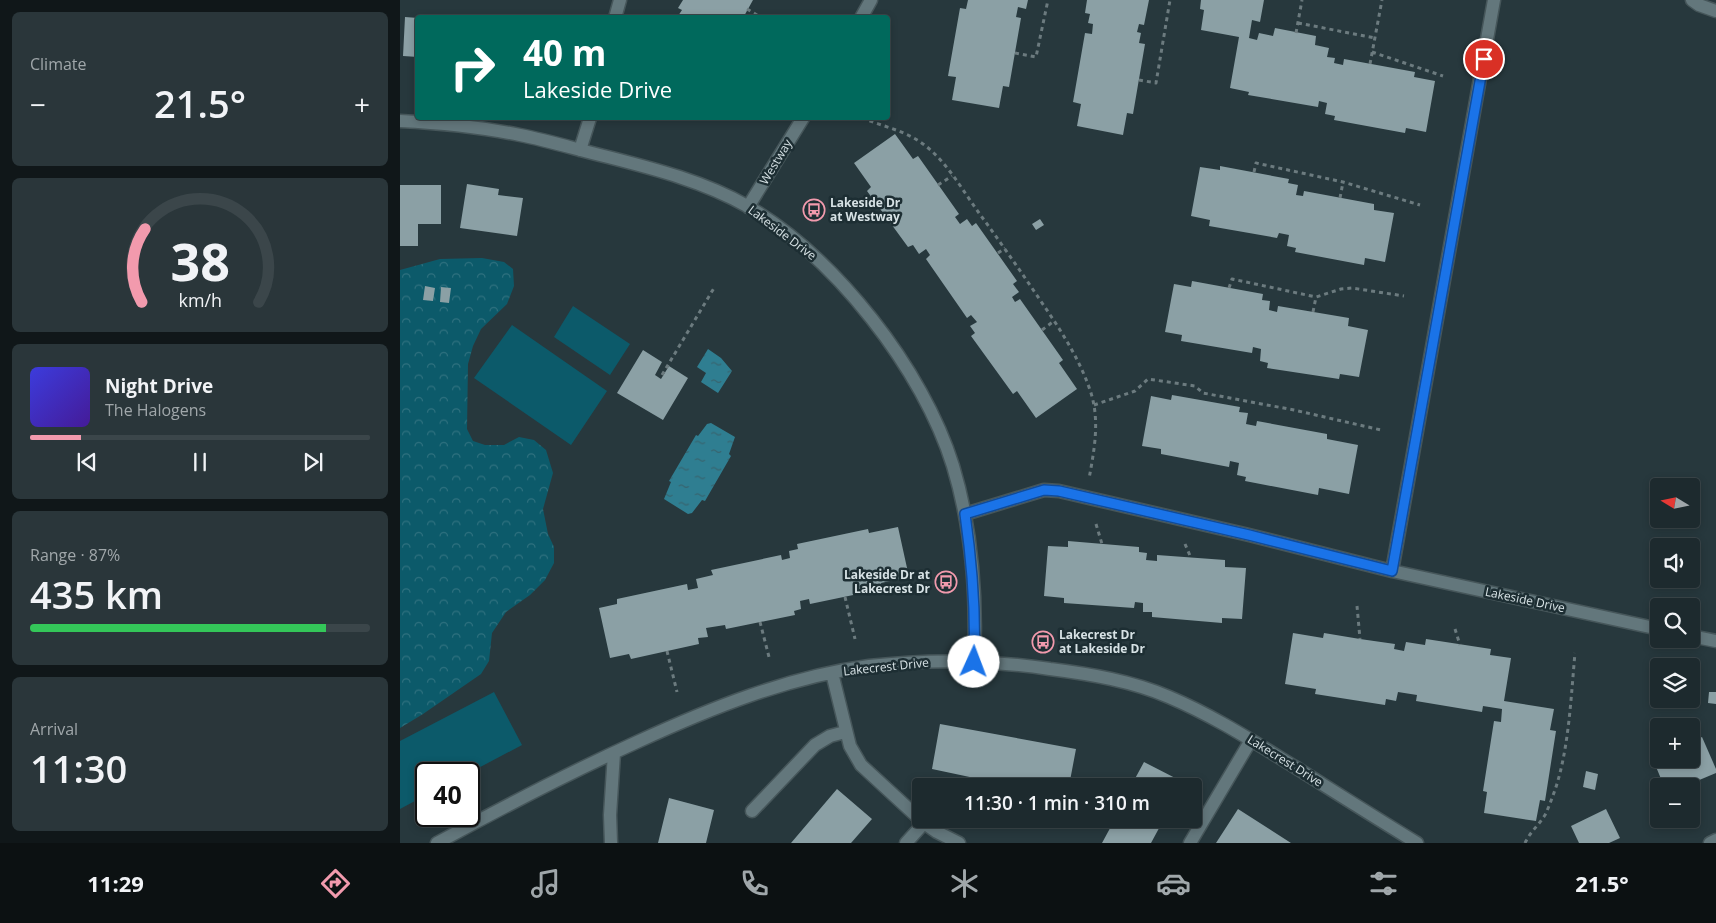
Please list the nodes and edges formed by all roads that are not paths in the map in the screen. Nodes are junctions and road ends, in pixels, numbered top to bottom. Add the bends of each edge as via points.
1 (620, 0) edge
2 (871, 0) edge
3 (1494, 0) edge
4 (1692, 0) edge
5 (1716, 11) edge
6 (616, 15) edge
7 (863, 15) edge
8 (589, 120) edge
9 (802, 120) edge
10 (400, 121) edge
11 (580, 150) junction
12 (748, 207) junction
13 (965, 514) junction
14 (1392, 571) junction
15 (1650, 627) edge
16 (1700, 638) edge
17 (1716, 641) edge
18 (974, 662) junction
19 (832, 673) junction
20 (846, 732) junction
21 (1251, 740) junction
22 (614, 753) junction
23 (752, 811) dead end
24 (912, 812) edge
25 (920, 828) edge
26 (931, 828) edge
27 (450, 840) edge
28 (1716, 840) edge
29 (437, 843) edge
30 (611, 843) edge
31 (906, 843) edge
32 (959, 843) edge
33 (1190, 843) edge
34 (1417, 843) edge
35 (1710, 843) edge

1 - 6 street
2 - 7 street
3 - 14 street
4 - 5 street
8 - 11 street
9 - 12 street, Westway
10 - 11 street, Lakeside Drive via 474,127
11 - 12 street, Lakeside Drive via 690,181
12 - 13 street, Lakeside Drive via 783,231 844,286 870,316 914,381 934,419 953,465
13 - 14 street, Lakeside Drive via 1044,490 1059,491
13 - 18 street, Lakeside Drive via 974,589
14 - 15 street, Lakeside Drive
16 - 17 street
18 - 19 street, Lakecrest Drive via 915,662
18 - 21 street, Lakecrest Drive via 1068,671 1150,690 1227,725
19 - 20 street
19 - 22 street, Lakecrest Drive via 760,692 691,718
20 - 23 street via 815,745
20 - 24 street via 861,765
21 - 33 street
21 - 34 street, Lakecrest Drive
22 - 27 street, Lakecrest Drive via 517,799
22 - 30 street
25 - 31 street
26 - 32 street
27 - 29 street, Lakecrest Drive
28 - 35 street

